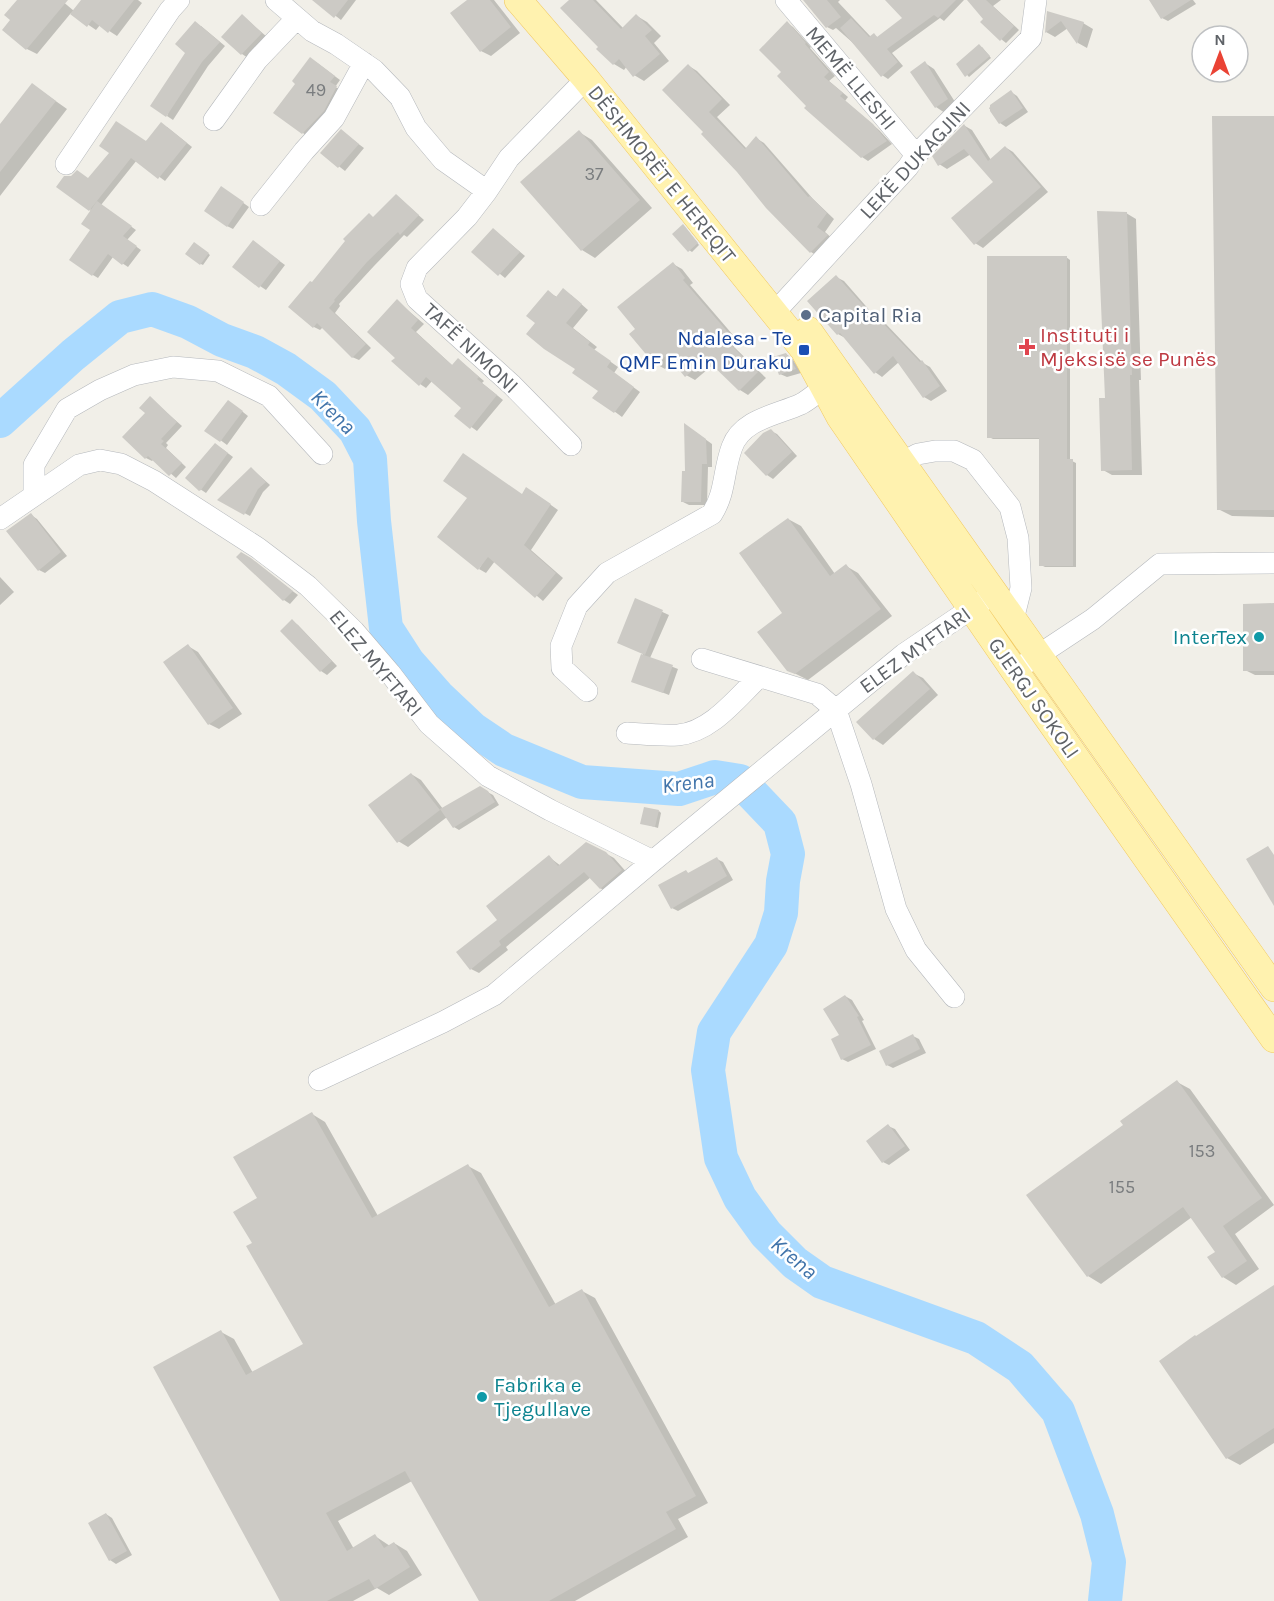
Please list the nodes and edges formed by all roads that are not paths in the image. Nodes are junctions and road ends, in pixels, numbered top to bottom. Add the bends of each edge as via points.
1 (179, 0) edge
2 (276, 0) edge
3 (518, 0) edge
4 (535, 0) edge
5 (786, 0) edge
6 (1036, 0) edge
7 (297, 18) junction
8 (364, 63) junction
9 (585, 80) junction
10 (214, 120) dead end
11 (916, 155) junction
12 (66, 164) dead end
13 (487, 191) junction
14 (261, 205) dead end
15 (779, 307) junction
16 (812, 347) junction
17 (824, 388) junction
18 (571, 445) dead end
19 (322, 454) dead end
20 (903, 462) junction
21 (34, 495) junction
22 (0, 519) edge
23 (1274, 563) edge
24 (994, 593) junction
25 (973, 608) junction
26 (1014, 620) junction
27 (1038, 655) junction
28 (702, 659) dead end
29 (1014, 670) junction
30 (759, 677) junction
31 (587, 691) dead end
32 (836, 710) junction
33 (627, 733) dead end
34 (653, 861) junction
35 (1274, 988) edge
36 (954, 997) dead end
37 (1274, 1039) edge
38 (319, 1080) dead end

1 - 12 street
2 - 7 street
3 - 9 main road, DËSHMORËT E HEREQIT
4 - 15 main road via 596,70
5 - 11 street, MEMË LLESHI
6 - 11 street, LEKË DUKAGJINI via 1031,38
7 - 8 street
7 - 10 street via 257,60
8 - 13 street via 400,97 416,128 443,160
8 - 14 street via 334,118
9 - 13 street, TAFË NIMONI via 509,158
9 - 15 main road, DËSHMORËT E HEREQIT
11 - 15 street, LEKË DUKAGJINI
13 - 18 street, TAFË NIMONI via 417,268 411,284 417,298
15 - 16 main road, DËSHMORËT E HEREQIT
16 - 17 main road, GJERGJ SOKOLI
16 - 20 main road, GJERGJ SOKOLI
17 - 25 main road, GJERGJ SOKOLI via 840,417
17 - 31 street via 801,404 763,417 740,435 732,447 720,502 712,514 607,573 577,606 561,646 562,668
19 - 21 street via 269,396 218,371 173,367 134,375 67,409 34,465
20 - 24 main road, GJERGJ SOKOLI
20 - 26 street via 918,454 954,451 973,460 1010,507 1018,538 1021,588
21 - 22 street, ELEZ MYFTARI
21 - 34 street, ELEZ MYFTARI via 79,465 100,460 121,464 154,481 258,548 308,586 354,631 429,724 488,776
23 - 27 street via 1160,564 1093,619
24 - 25 street, ELEZ MYFTARI
24 - 26 main road, GJERGJ SOKOLI
25 - 29 main road, GJERGJ SOKOLI
25 - 32 street, ELEZ MYFTARI via 904,654
26 - 27 main road, GJERGJ SOKOLI
27 - 29 street
27 - 35 main road, GJERGJ SOKOLI
28 - 30 street
29 - 37 main road, GJERGJ SOKOLI
30 - 32 street via 817,694
30 - 33 street via 699,730 677,735
32 - 34 street, ELEZ MYFTARI
32 - 36 street via 896,909 916,950
34 - 38 street via 494,995

